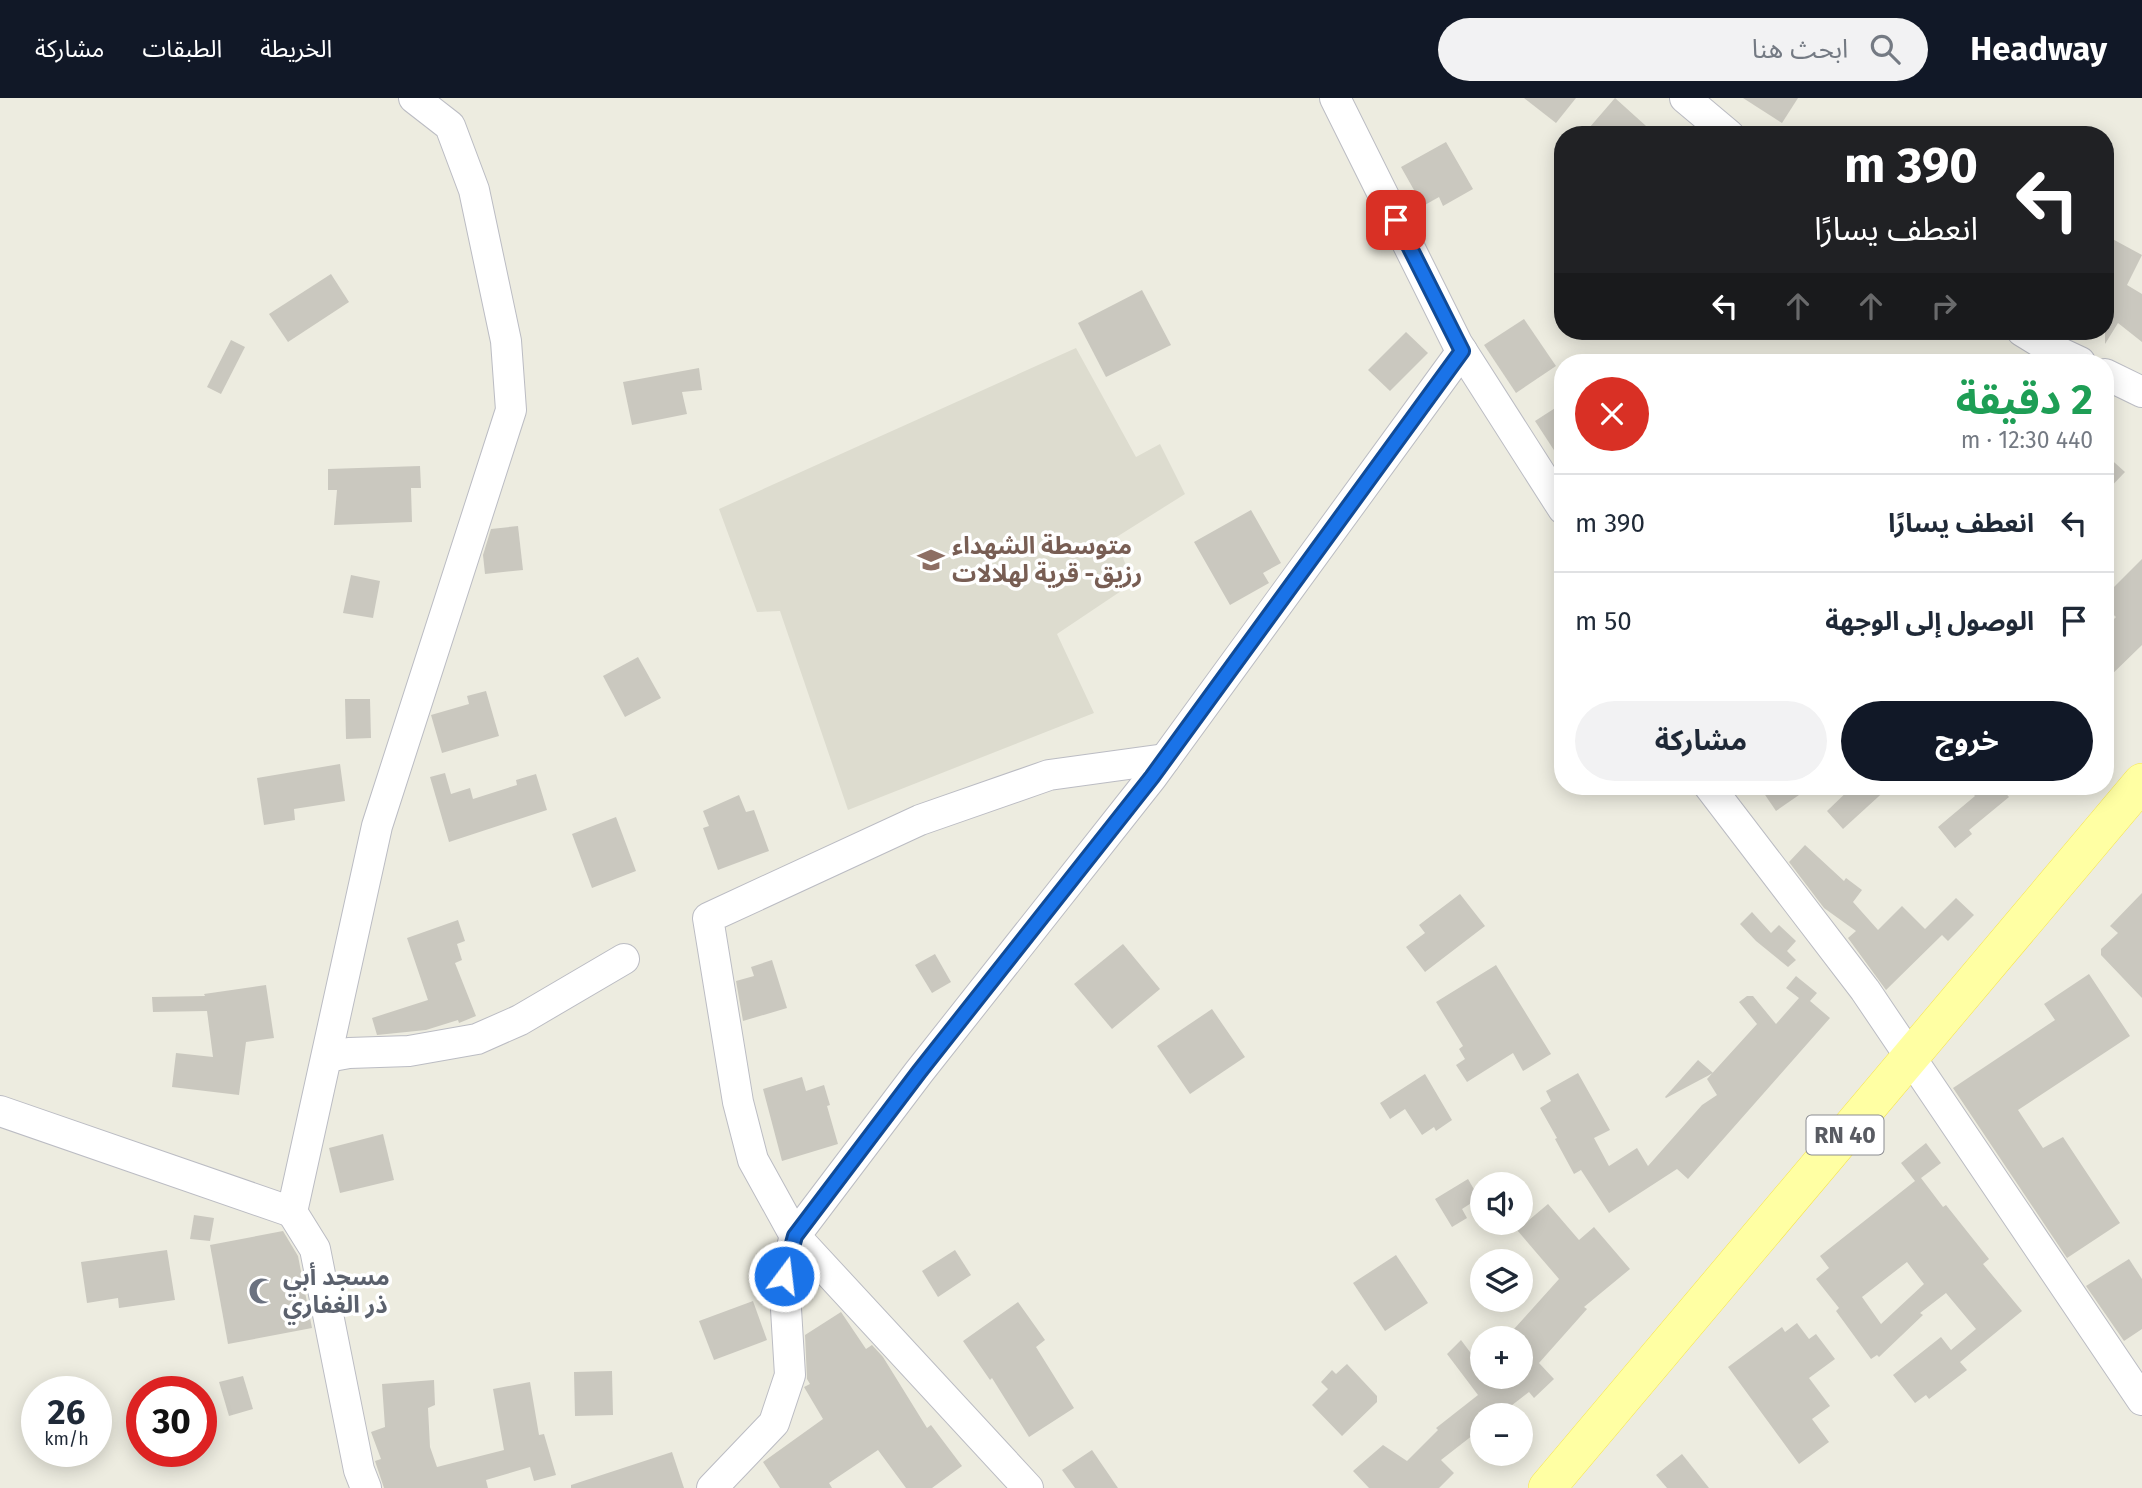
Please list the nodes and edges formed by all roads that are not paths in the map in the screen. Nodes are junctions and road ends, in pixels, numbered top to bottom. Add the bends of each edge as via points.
1 (414, 98) edge
2 (1335, 98) edge
3 (1685, 98) edge
4 (1719, 126) edge
5 (2037, 340) edge
6 (1462, 351) junction
7 (2063, 354) edge
8 (2114, 378) edge
9 (2142, 392) edge
10 (1554, 495) edge
11 (1165, 759) junction
12 (2142, 782) edge
13 (1716, 795) edge
14 (624, 959) dead end
15 (1911, 1057) junction
16 (327, 1058) junction
17 (0, 1111) edge
18 (292, 1212) junction
19 (795, 1236) junction
20 (2142, 1400) edge
21 (366, 1488) edge
22 (712, 1488) edge
23 (1028, 1488) edge
24 (1547, 1488) edge

1 - 16 street via 450,126 474,190 506,341 511,410 377,826
2 - 6 street
3 - 4 street
5 - 7 street
6 - 10 street
6 - 11 street
8 - 9 street
11 - 19 street
11 - 19 street via 1049,775 933,815 708,919 738,1102 753,1160
12 - 15 main road, RN 40
13 - 15 street
14 - 16 street via 520,1020 477,1039
15 - 20 street
15 - 24 main road, RN 40
16 - 18 street
17 - 18 street
18 - 21 street via 315,1250
19 - 22 street via 784,1276 790,1375 774,1423
19 - 23 street

